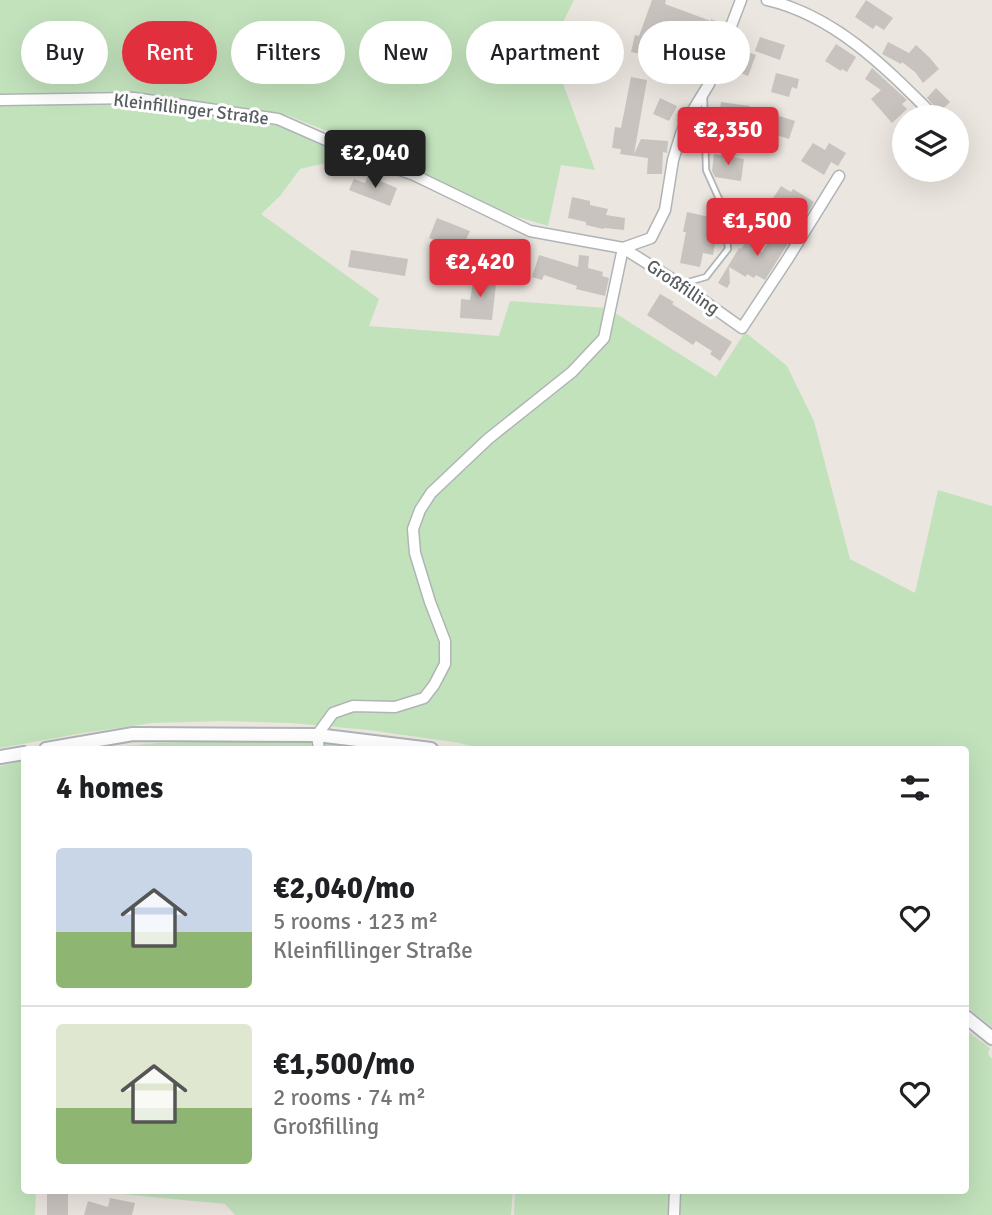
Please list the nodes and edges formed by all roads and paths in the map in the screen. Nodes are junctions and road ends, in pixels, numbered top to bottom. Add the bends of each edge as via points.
1 (741, 0) edge
2 (767, 0) edge
3 (704, 92) junction
4 (0, 100) edge
5 (923, 105) edge
6 (414, 174) joint
7 (839, 176) dead end
8 (623, 248) junction
9 (680, 284) junction
10 (317, 735) junction
11 (63, 746) edge
12 (319, 746) edge
13 (407, 746) edge
14 (21, 754) edge
15 (0, 757) edge
16 (969, 1019) edge
17 (992, 1038) edge
18 (675, 1194) edge
19 (674, 1215) edge

1 - 3 street, Großfilling
2 - 5 street via 807,14 852,40
3 - 8 street, Großfilling via 681,134 665,210 651,238
3 - 9 lane via 706,170 724,210 728,250 706,277
4 - 6 street, Kleinfillinger Straße via 134,98 278,119
6 - 8 street, Großfilling via 530,231
7 - 9 street, Großfilling via 743,328
8 - 9 street, Großfilling
8 - 10 street via 604,338 572,372 488,439 431,493 420,510 413,529 415,553 445,641 445,664 435,685 424,698 395,707 353,706 333,713
10 - 11 main road via 133,734
10 - 12 street
10 - 13 main road
14 - 15 main road
16 - 17 main road
18 - 19 street

